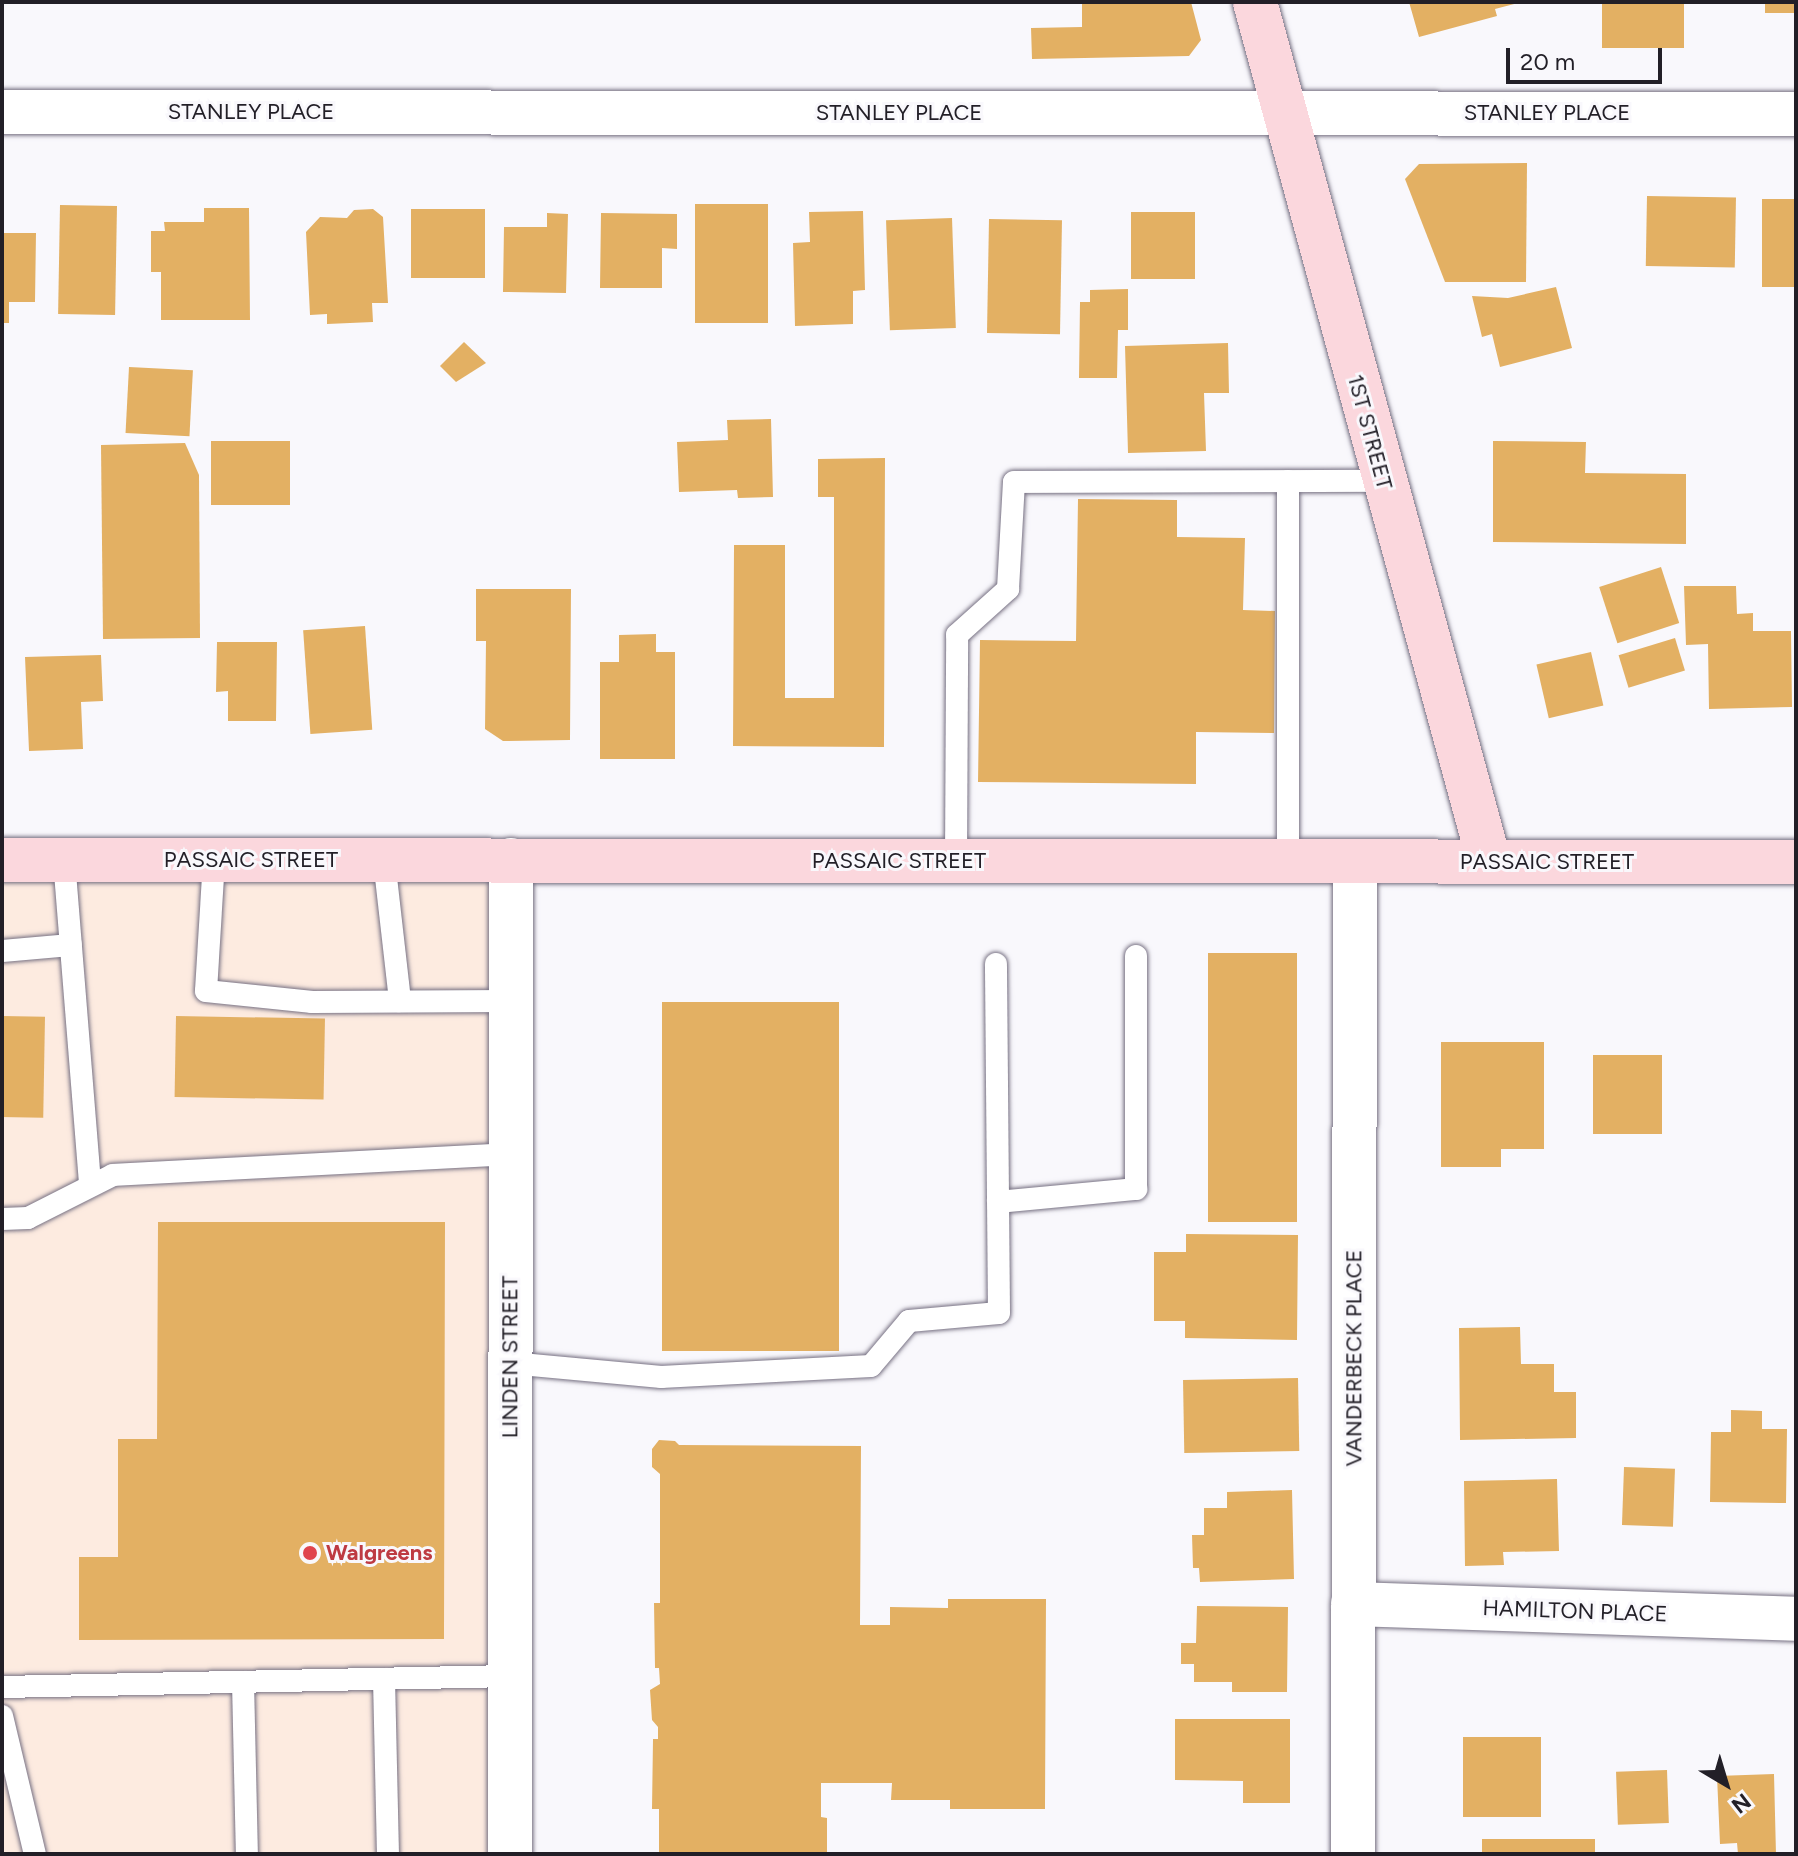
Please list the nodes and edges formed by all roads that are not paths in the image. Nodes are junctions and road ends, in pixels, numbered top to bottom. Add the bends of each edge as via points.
1 (1255, 2) edge
2 (2, 112) edge
3 (1284, 113) junction
4 (1796, 114) edge
5 (1288, 481) junction
6 (1383, 481) junction
7 (2, 860) edge
8 (64, 860) junction
9 (214, 860) junction
10 (384, 860) junction
11 (511, 860) junction
12 (956, 861) junction
13 (1355, 861) junction
14 (1489, 861) junction
15 (1288, 862) junction
16 (1796, 862) edge
17 (71, 945) junction
18 (2, 951) edge
19 (1136, 956) dead end
20 (996, 964) dead end
21 (400, 1001) junction
22 (511, 1001) junction
23 (510, 1154) junction
24 (90, 1185) junction
25 (998, 1202) junction
26 (2, 1219) edge
27 (510, 1363) junction
28 (1353, 1604) junction
29 (1796, 1619) edge
30 (510, 1676) junction
31 (384, 1679) junction
32 (243, 1682) junction
33 (2, 1687) edge
34 (2, 1716) edge
35 (35, 1854) edge
36 (247, 1854) edge
37 (388, 1854) edge
38 (510, 1854) edge
39 (1353, 1854) edge

1 - 3 main road, 1ST STREET
2 - 3 street, STANLEY PLACE
3 - 4 street, STANLEY PLACE
3 - 6 main road, 1ST STREET
5 - 6 lane
5 - 12 lane via 1014,482 1008,589 957,635
5 - 15 lane
6 - 14 main road, 1ST STREET
7 - 8 main road, PASSAIC STREET
8 - 9 main road, PASSAIC STREET
8 - 17 lane
9 - 10 main road, PASSAIC STREET
9 - 21 lane via 206,991 312,1002
10 - 11 main road, PASSAIC STREET
10 - 21 lane
11 - 12 main road, PASSAIC STREET
11 - 22 street, LINDEN STREET
12 - 15 main road, PASSAIC STREET
13 - 14 main road, PASSAIC STREET
13 - 15 main road, PASSAIC STREET
13 - 28 street, VANDERBECK PLACE
14 - 16 main road, PASSAIC STREET
17 - 18 lane
17 - 24 lane
19 - 25 lane via 1136,1189
20 - 25 lane
21 - 22 lane
22 - 23 street, LINDEN STREET
23 - 24 lane via 113,1175
23 - 27 street, LINDEN STREET
24 - 26 lane via 28,1218
25 - 27 lane via 999,1313 909,1321 871,1366 661,1377
27 - 30 street, LINDEN STREET
28 - 29 street, HAMILTON PLACE
28 - 39 street, VANDERBECK PLACE
30 - 31 lane
30 - 38 street, LINDEN STREET
31 - 32 lane
31 - 37 lane
32 - 33 lane
32 - 36 lane
34 - 35 lane

